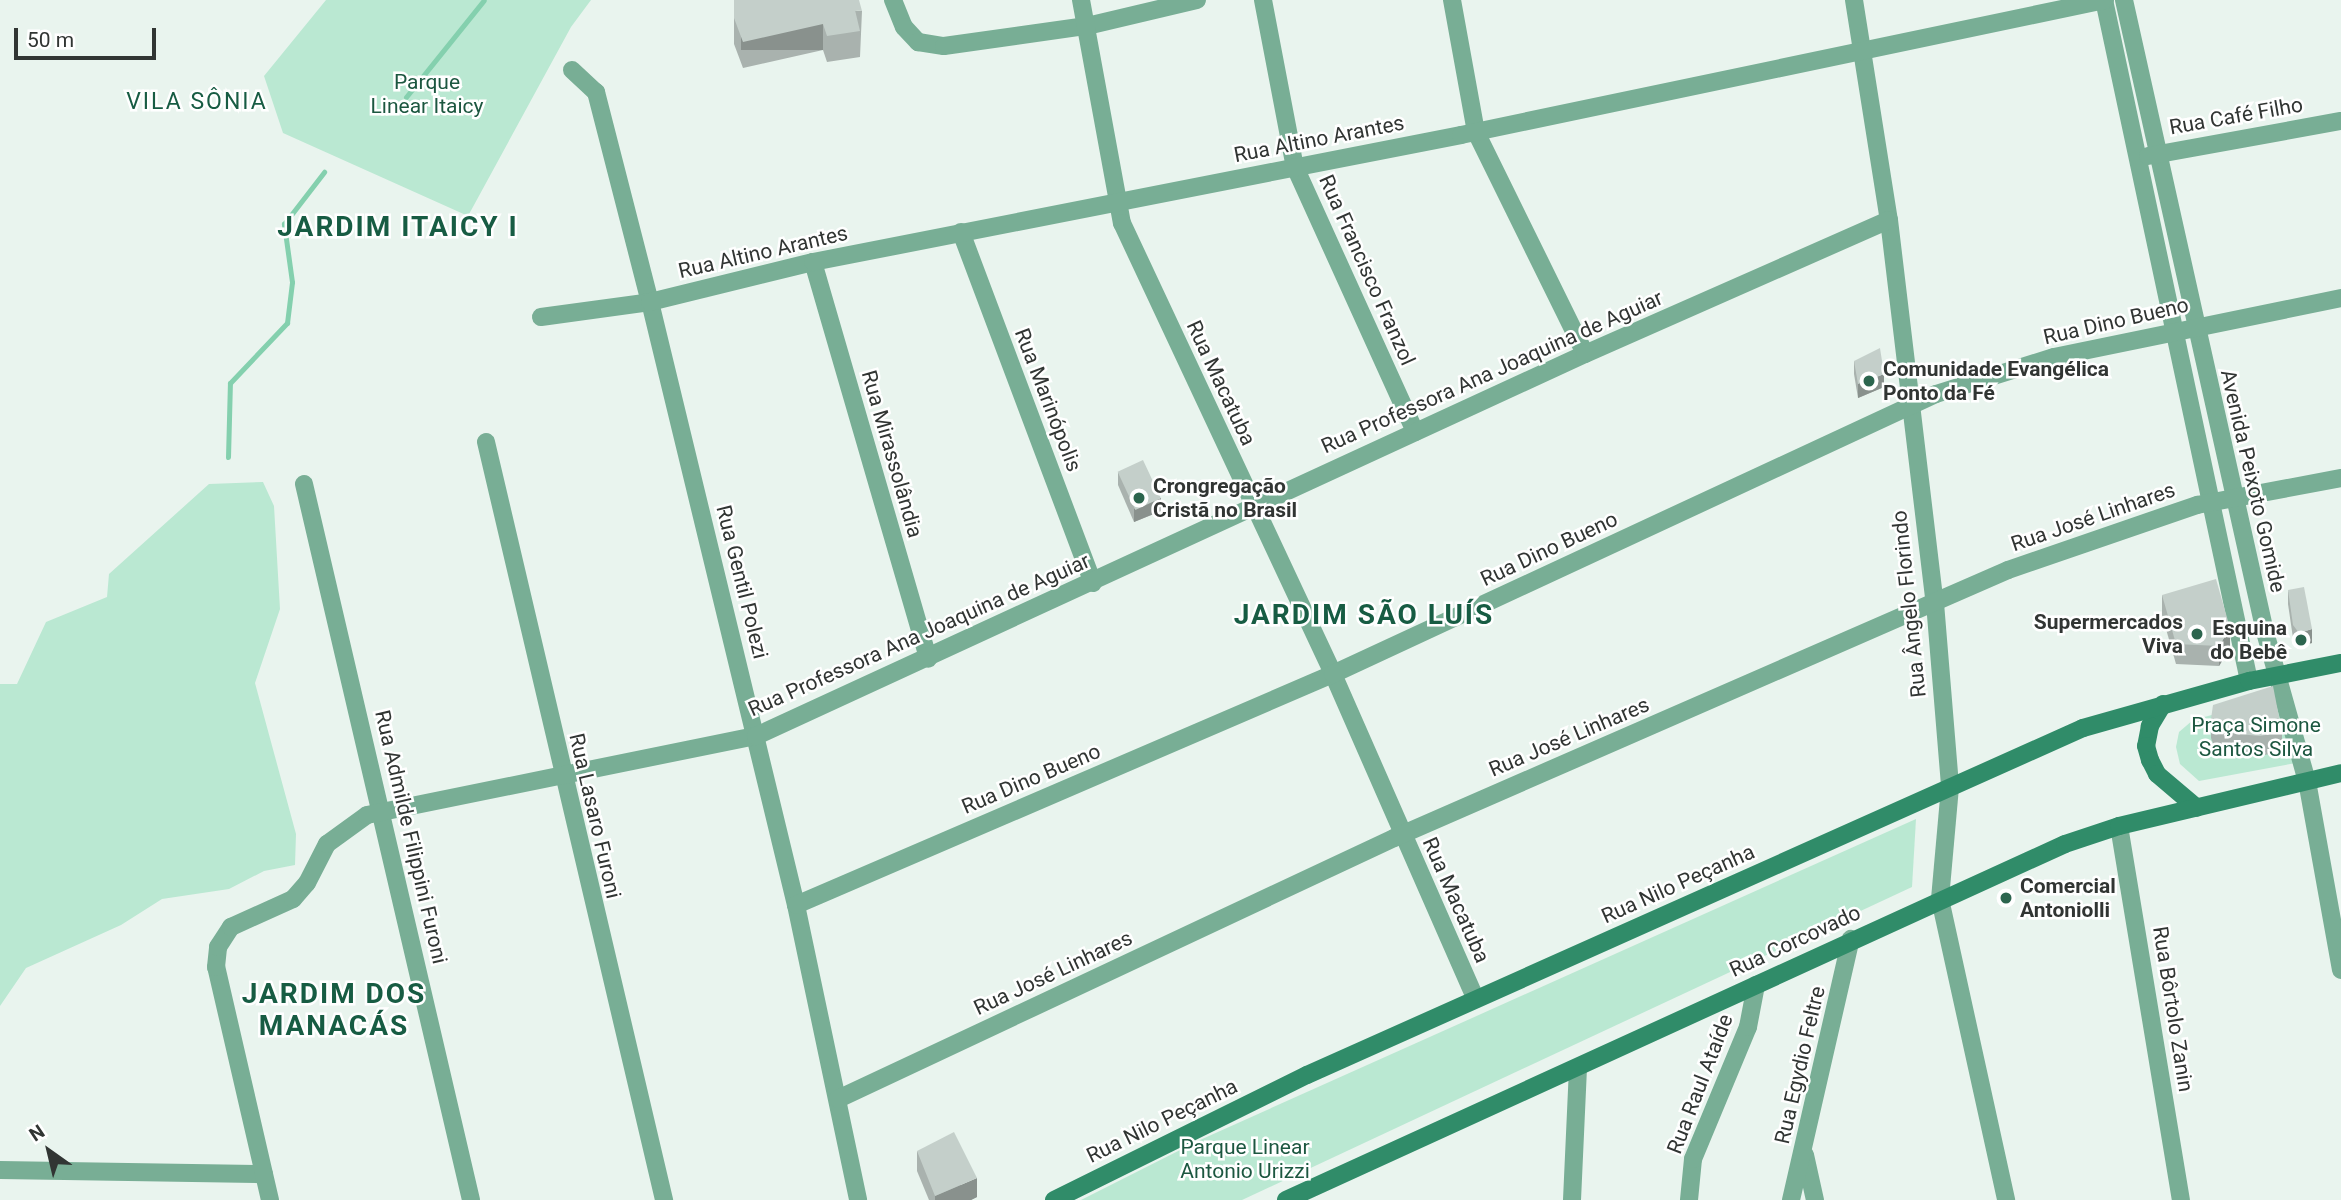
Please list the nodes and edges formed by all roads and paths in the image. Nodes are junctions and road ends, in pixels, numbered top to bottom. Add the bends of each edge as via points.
1 (893, 0) edge
2 (1081, 0) edge
3 (1197, 0) edge
4 (1263, 0) edge
5 (1451, 0) edge
6 (1854, 0) edge
7 (2104, 0) edge
8 (2124, 0) edge
9 (1087, 26) junction
10 (1864, 49) junction
11 (572, 70) dead end
12 (2341, 121) edge
13 (1476, 132) junction
14 (2157, 153) junction
15 (2139, 159) junction
16 (1295, 167) junction
17 (1115, 201) junction
18 (1889, 220) junction
19 (961, 232) junction
20 (813, 262) junction
21 (2341, 298) edge
22 (650, 302) junction
23 (541, 317) dead end
24 (2185, 328) junction
25 (1585, 354) junction
26 (1908, 406) junction
27 (1415, 432) junction
28 (486, 442) dead end
29 (2341, 478) edge
30 (304, 484) dead end
31 (2234, 498) junction
32 (2209, 503) junction
33 (1254, 506) junction
34 (1093, 583) junction
35 (1935, 603) junction
36 (928, 659) junction
37 (2341, 663) edge
38 (1333, 674) junction
39 (2277, 677) junction
40 (2249, 681) junction
41 (2163, 704) junction
42 (756, 736) junction
43 (2341, 773) edge
44 (561, 775) junction
45 (2307, 781) junction
46 (1950, 787) junction
47 (2197, 808) junction
48 (383, 811) junction
49 (2119, 826) junction
50 (1402, 835) junction
51 (1940, 899) junction
52 (796, 905) junction
53 (1851, 939) junction
54 (2341, 970) edge
55 (1756, 985) junction
56 (1476, 999) junction
57 (1578, 1068) junction
58 (838, 1099) junction
59 (1804, 1151) junction
60 (0, 1170) edge
61 (264, 1174) junction
62 (270, 1200) edge
63 (471, 1200) edge
64 (664, 1200) edge
65 (858, 1200) edge
66 (1054, 1200) edge
67 (1286, 1200) edge
68 (1572, 1200) edge
69 (1689, 1200) edge
70 (1791, 1200) edge
71 (1815, 1200) edge
72 (2006, 1200) edge
73 (2181, 1200) edge

1 - 9 street via 904,27 918,43 944,46 1007,40
2 - 9 street, Rua Macatuba
3 - 9 street
4 - 16 street, Rua Francisco Franzol
5 - 13 street
6 - 10 street, Rua Ângelo Florindo
7 - 10 street, Rua Altino Arantes
7 - 15 street, Avenida Peixoto Gomide
8 - 14 street, Avenida Peixoto Gomide
9 - 17 street, Rua Macatuba
10 - 13 street, Rua Altino Arantes
10 - 18 street, Rua Ângelo Florindo
11 - 22 street, Rua Gentil Polezi via 596,92
12 - 14 street, Rua Café Filho
13 - 16 street, Rua Altino Arantes
13 - 25 street
14 - 15 street, Rua Café Filho
14 - 24 street, Avenida Peixoto Gomide
15 - 24 street, Avenida Peixoto Gomide
16 - 17 street, Rua Altino Arantes
16 - 27 street, Rua Francisco Franzol
17 - 19 street, Rua Altino Arantes
17 - 33 street, Rua Macatuba
18 - 25 street, Rua Professora Ana Joaquina de Aguiar
18 - 26 street, Rua Ângelo Florindo
19 - 20 street, Rua Altino Arantes
19 - 34 street, Rua Marinópolis
20 - 22 street, Rua Altino Arantes
20 - 36 street, Rua Mirassolândia
21 - 24 street, Rua Dino Bueno
22 - 23 street, Rua Altino Arantes
22 - 42 street, Rua Gentil Polezi
24 - 26 street, Rua Dino Bueno via 2054,357
24 - 31 street, Avenida Peixoto Gomide
24 - 32 street, Avenida Peixoto Gomide
25 - 27 street, Rua Professora Ana Joaquina de Aguiar
26 - 35 street, Rua Ângelo Florindo
26 - 38 street, Rua Dino Bueno
27 - 33 street, Rua Professora Ana Joaquina de Aguiar
28 - 44 street, Rua Lasaro Furoni
29 - 31 street, Rua José Linhares
30 - 48 street, Rua Admilde Filippini Furoni
31 - 32 street, Rua José Linhares
31 - 39 street, Avenida Peixoto Gomide
32 - 35 street, Rua José Linhares via 2033,561
32 - 40 street, Avenida Peixoto Gomide
33 - 34 street, Rua Professora Ana Joaquina de Aguiar
33 - 38 street, Rua Macatuba
34 - 36 street, Rua Professora Ana Joaquina de Aguiar
35 - 46 street, Rua Ângelo Florindo
35 - 50 street, Rua José Linhares
36 - 42 street, Rua Professora Ana Joaquina de Aguiar
37 - 39 street, Rua Nilo Peçanha
38 - 50 street, Rua Macatuba
38 - 52 street, Rua Dino Bueno
39 - 40 street, Rua Nilo Peçanha
39 - 45 street, Avenida Peixoto Gomide
40 - 41 street, Rua Nilo Peçanha
41 - 46 street, Rua Nilo Peçanha via 2083,728
41 - 47 street via 2150,726 2150,760 2157,774
42 - 44 street, Rua Professora Ana Joaquina de Aguiar
42 - 52 street, Rua Gentil Polezi
43 - 45 street, Rua Corcovado
44 - 48 street, Rua Professora Ana Joaquina de Aguiar
44 - 64 street, Rua Lasaro Furoni
45 - 47 street, Rua Corcovado
45 - 54 street, Avenida Peixoto Gomide
46 - 51 street, Rua Ângelo Florindo
46 - 56 street, Rua Nilo Peçanha
47 - 49 street, Rua Corcovado
48 - 61 street, Rua Professora Ana Joaquina de Aguiar via 367,815 327,844 293,899 231,927 218,947 216,967
48 - 63 street, Rua Admilde Filippini Furoni
49 - 51 street, Rua Corcovado
49 - 73 street, Rua Bôrtolo Zanin
50 - 56 street, Rua Macatuba
50 - 58 street, Rua José Linhares
51 - 53 street, Rua Corcovado
51 - 72 street, Rua Ângelo Florindo
52 - 58 street, Rua Gentil Polezi
53 - 55 street, Rua Corcovado
53 - 59 street, Rua Egydio Feltre
55 - 57 street, Rua Corcovado
55 - 69 street, Rua Raul Ataíde via 1748,1027 1693,1159
56 - 66 street, Rua Nilo Peçanha via 1307,1075
57 - 67 street, Rua Corcovado
57 - 68 street
58 - 65 street, Rua Gentil Polezi
59 - 70 street, Rua Egydio Feltre
59 - 71 street
60 - 61 street
61 - 62 street, Rua Professora Ana Joaquina de Aguiar

